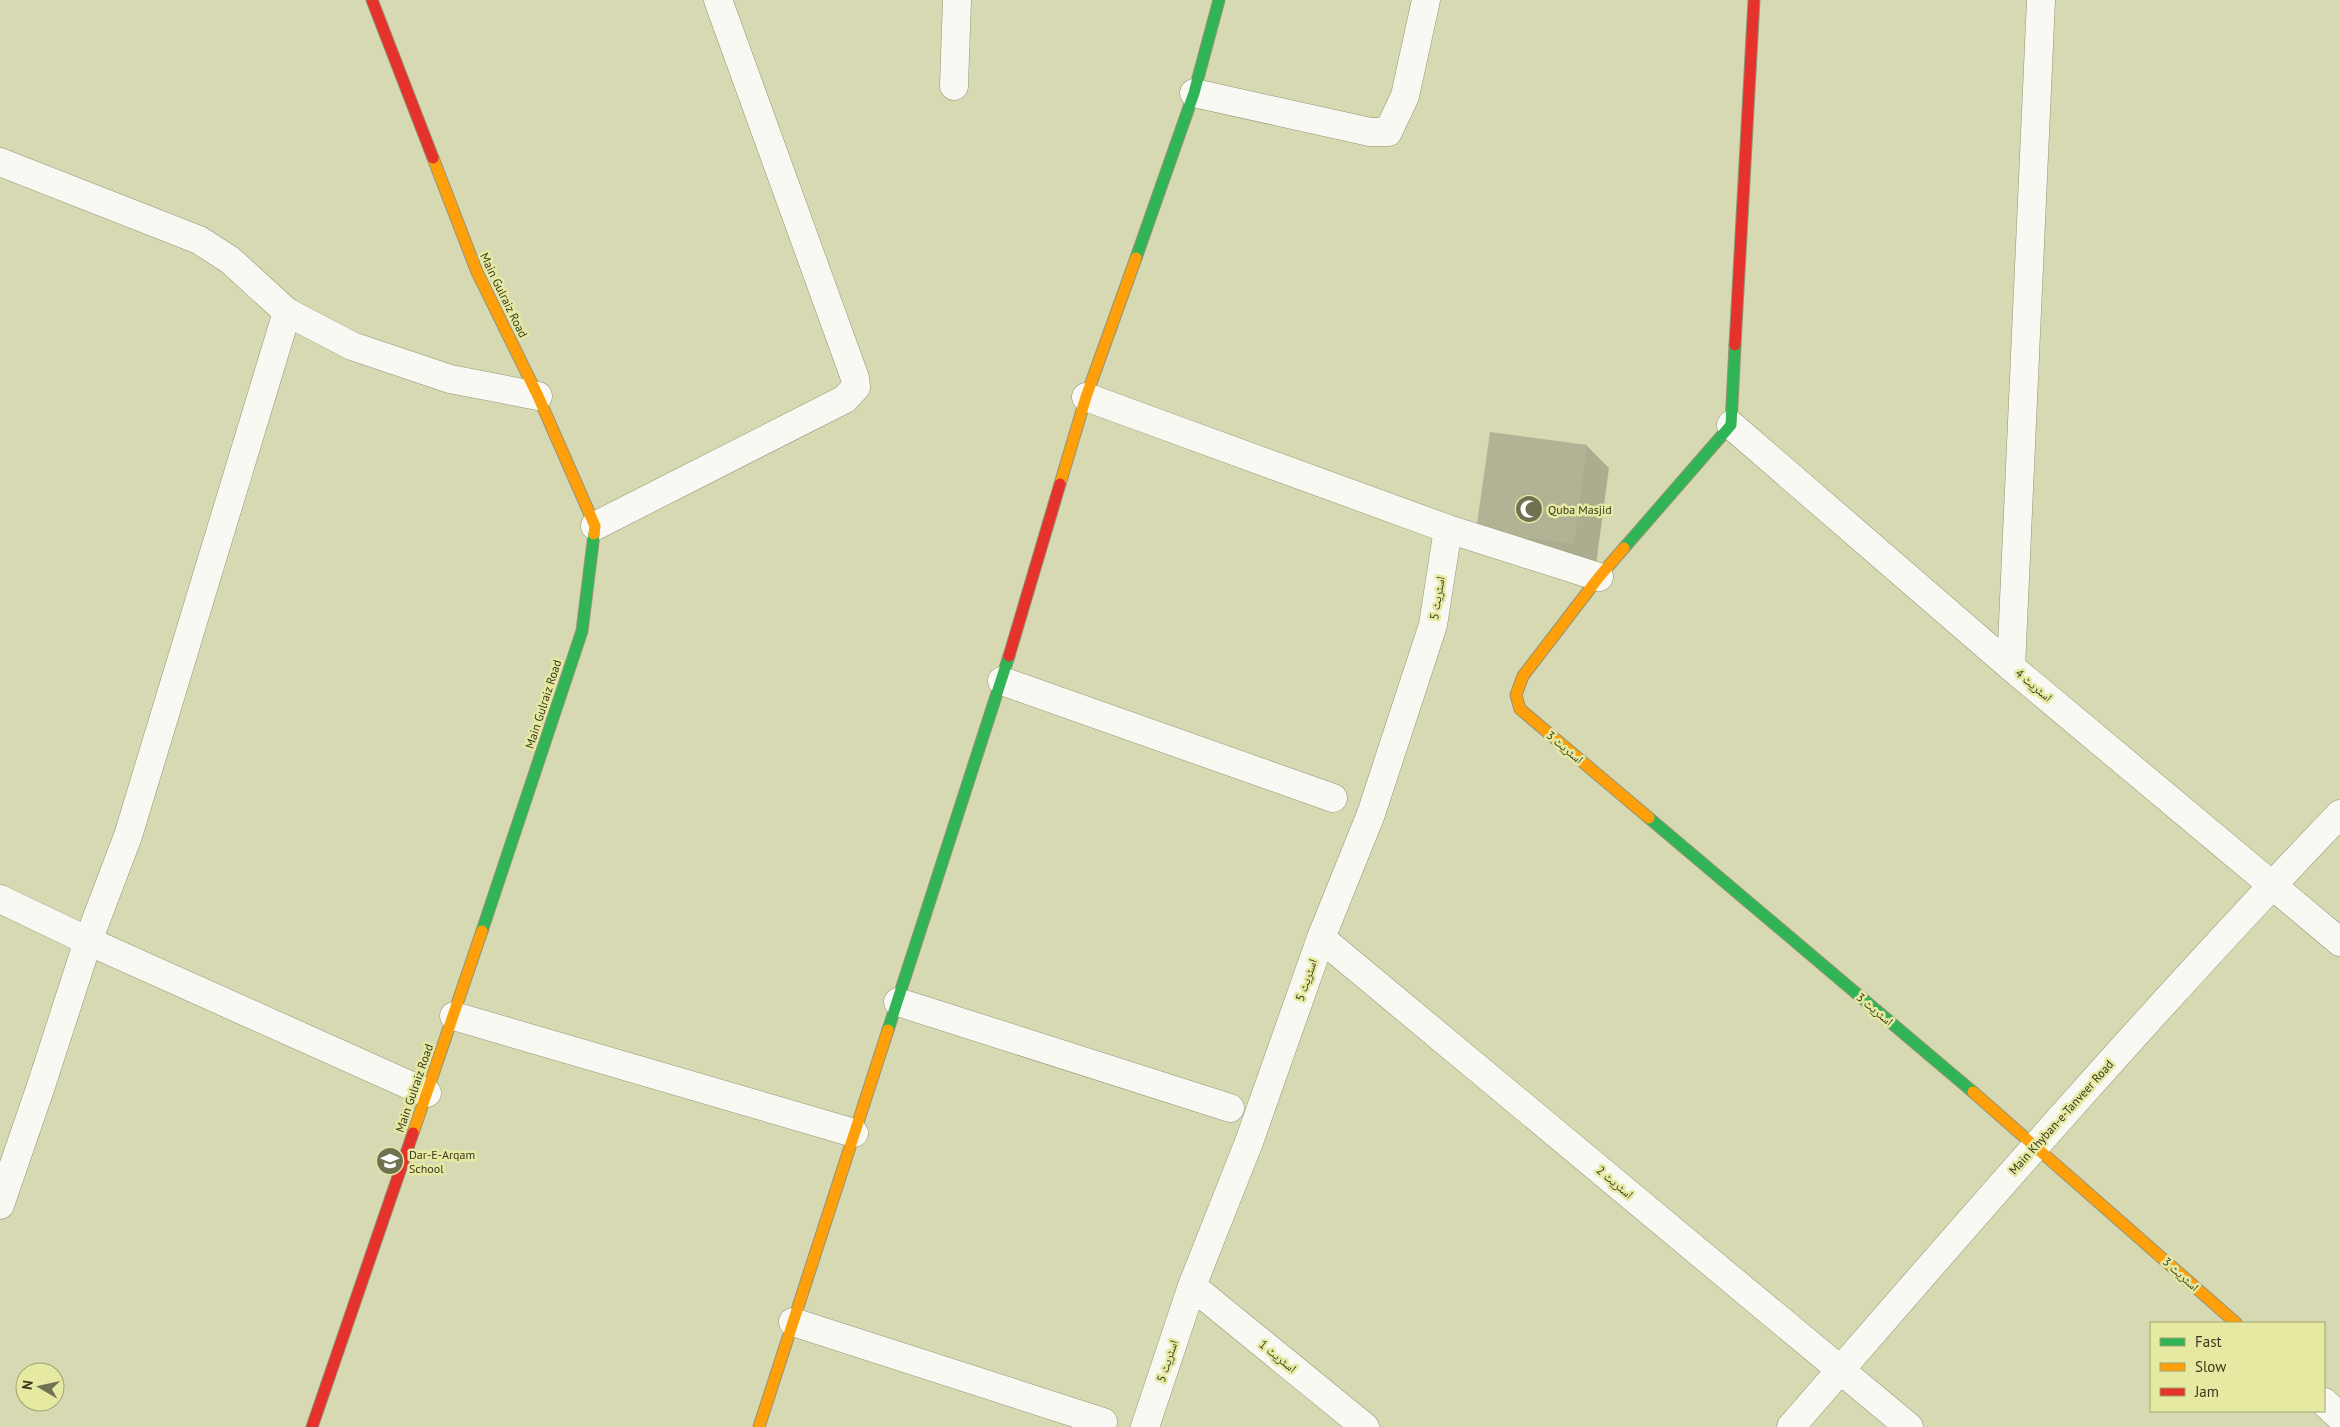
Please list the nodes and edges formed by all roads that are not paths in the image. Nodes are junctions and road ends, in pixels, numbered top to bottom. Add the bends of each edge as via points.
1 (372, 0) edge
2 (718, 0) edge
3 (957, 0) edge
4 (1219, 0) edge
5 (1426, 0) edge
6 (1754, 0) edge
7 (2041, 0) edge
8 (954, 86) dead end
9 (1194, 93) junction
10 (0, 162) edge
11 (286, 312) junction
12 (538, 396) junction
13 (1086, 397) junction
14 (1731, 425) junction
15 (595, 526) junction
16 (1448, 529) junction
17 (1599, 578) junction
18 (2012, 667) junction
19 (1002, 681) junction
20 (1333, 798) dead end
21 (2340, 814) edge
22 (2272, 885) junction
23 (0, 899) edge
24 (1320, 938) junction
25 (88, 941) junction
26 (2340, 942) edge
27 (898, 1002) junction
28 (454, 1016) junction
29 (427, 1093) junction
30 (1230, 1108) dead end
31 (854, 1132) junction
32 (2036, 1145) junction
33 (0, 1204) edge
34 (1192, 1286) junction
35 (793, 1322) junction
36 (2235, 1322) edge
37 (1841, 1370) junction
38 (2325, 1403) edge
39 (2340, 1417) edge
40 (1103, 1422) dead end
41 (312, 1427) edge
42 (759, 1427) edge
43 (1145, 1427) edge
44 (1365, 1427) edge
45 (1791, 1427) edge
46 (1909, 1427) edge

1 - 12 street, Main Gulraiz Road via 476,272
2 - 15 street via 856,388 845,399
3 - 8 street
4 - 9 street
5 - 9 street via 1405,96 1388,132 1370,132
6 - 14 street
7 - 18 street
9 - 13 street
10 - 11 street via 200,240 230,260
11 - 12 street via 352,346 394,362 450,380
11 - 25 street via 128,836
12 - 15 street, Main Gulraiz Road
13 - 16 street
13 - 19 street
14 - 17 street
14 - 18 street, اسٹریٹ 4
15 - 28 street, Main Gulraiz Road via 582,631
16 - 17 street
16 - 24 street, اسٹریٹ 5 via 1433,625 1370,814
17 - 32 street, اسٹریٹ 3 via 1523,676 1516,695 1520,709
18 - 22 street, اسٹریٹ 4
19 - 20 street
19 - 27 street
21 - 22 street, Main Khyban-e-Tanveer Road
22 - 26 street, اسٹریٹ 4
22 - 32 street, Main Khyban-e-Tanveer Road
23 - 25 street
24 - 34 street, اسٹریٹ 5 via 1249,1142
24 - 37 street, اسٹریٹ 2
25 - 29 street
25 - 33 street
27 - 30 street
27 - 31 street
28 - 29 street, Main Gulraiz Road
28 - 31 street
29 - 41 street, Main Gulraiz Road
31 - 35 street
32 - 36 street, اسٹریٹ 3
32 - 37 street, Main Khyban-e-Tanveer Road
34 - 43 street, اسٹریٹ 5
34 - 44 street, اسٹریٹ 1
35 - 40 street
35 - 42 street
37 - 45 street, Main Khyban-e-Tanveer Road
37 - 46 street, اسٹریٹ 2
38 - 39 street

